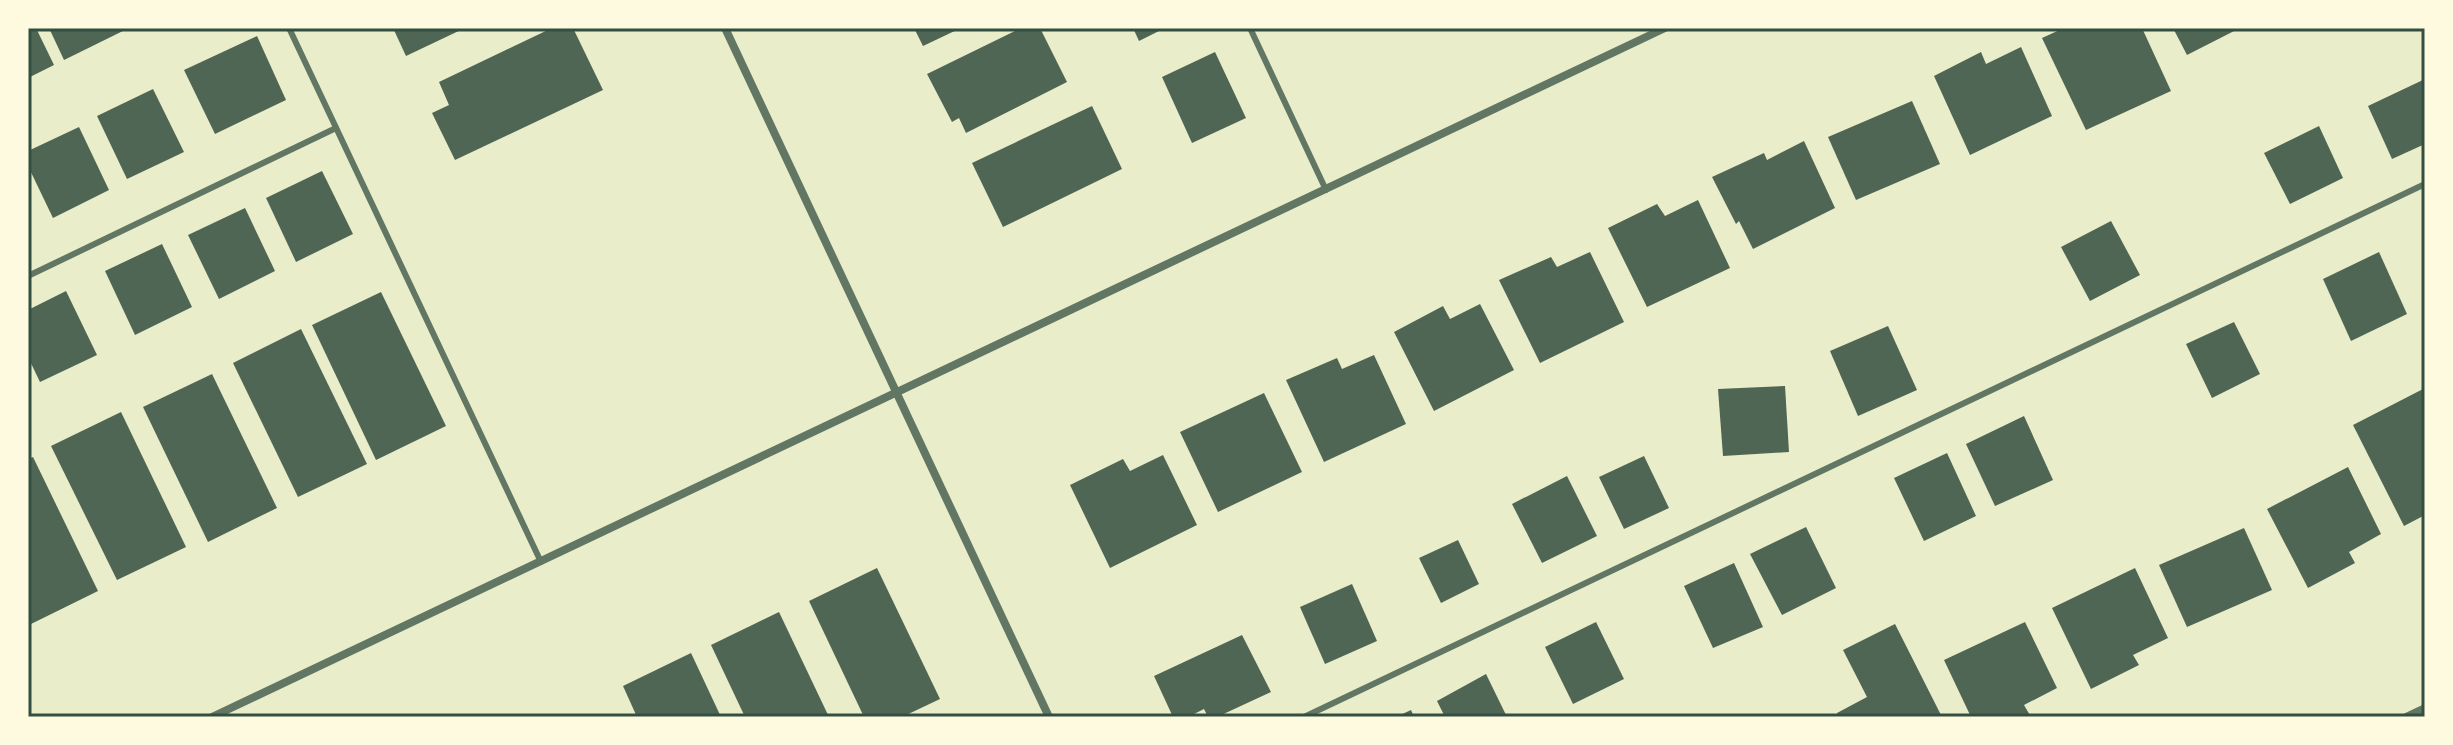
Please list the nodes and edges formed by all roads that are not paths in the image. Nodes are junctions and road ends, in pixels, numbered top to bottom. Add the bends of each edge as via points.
1 (289, 28) edge
2 (725, 28) edge
3 (1250, 28) edge
4 (1665, 28) edge
5 (336, 128) junction
6 (2425, 184) edge
7 (1326, 190) junction
8 (28, 276) edge
9 (897, 393) junction
10 (541, 562) junction
11 (2425, 708) edge
12 (212, 717) edge
13 (1049, 717) edge
14 (1304, 717) edge
15 (2406, 717) edge

1 - 5 lane
2 - 9 street
3 - 7 lane
4 - 7 street
5 - 8 lane
5 - 10 lane
6 - 14 lane
7 - 9 street
9 - 10 street
9 - 13 street
10 - 12 street
11 - 15 street

